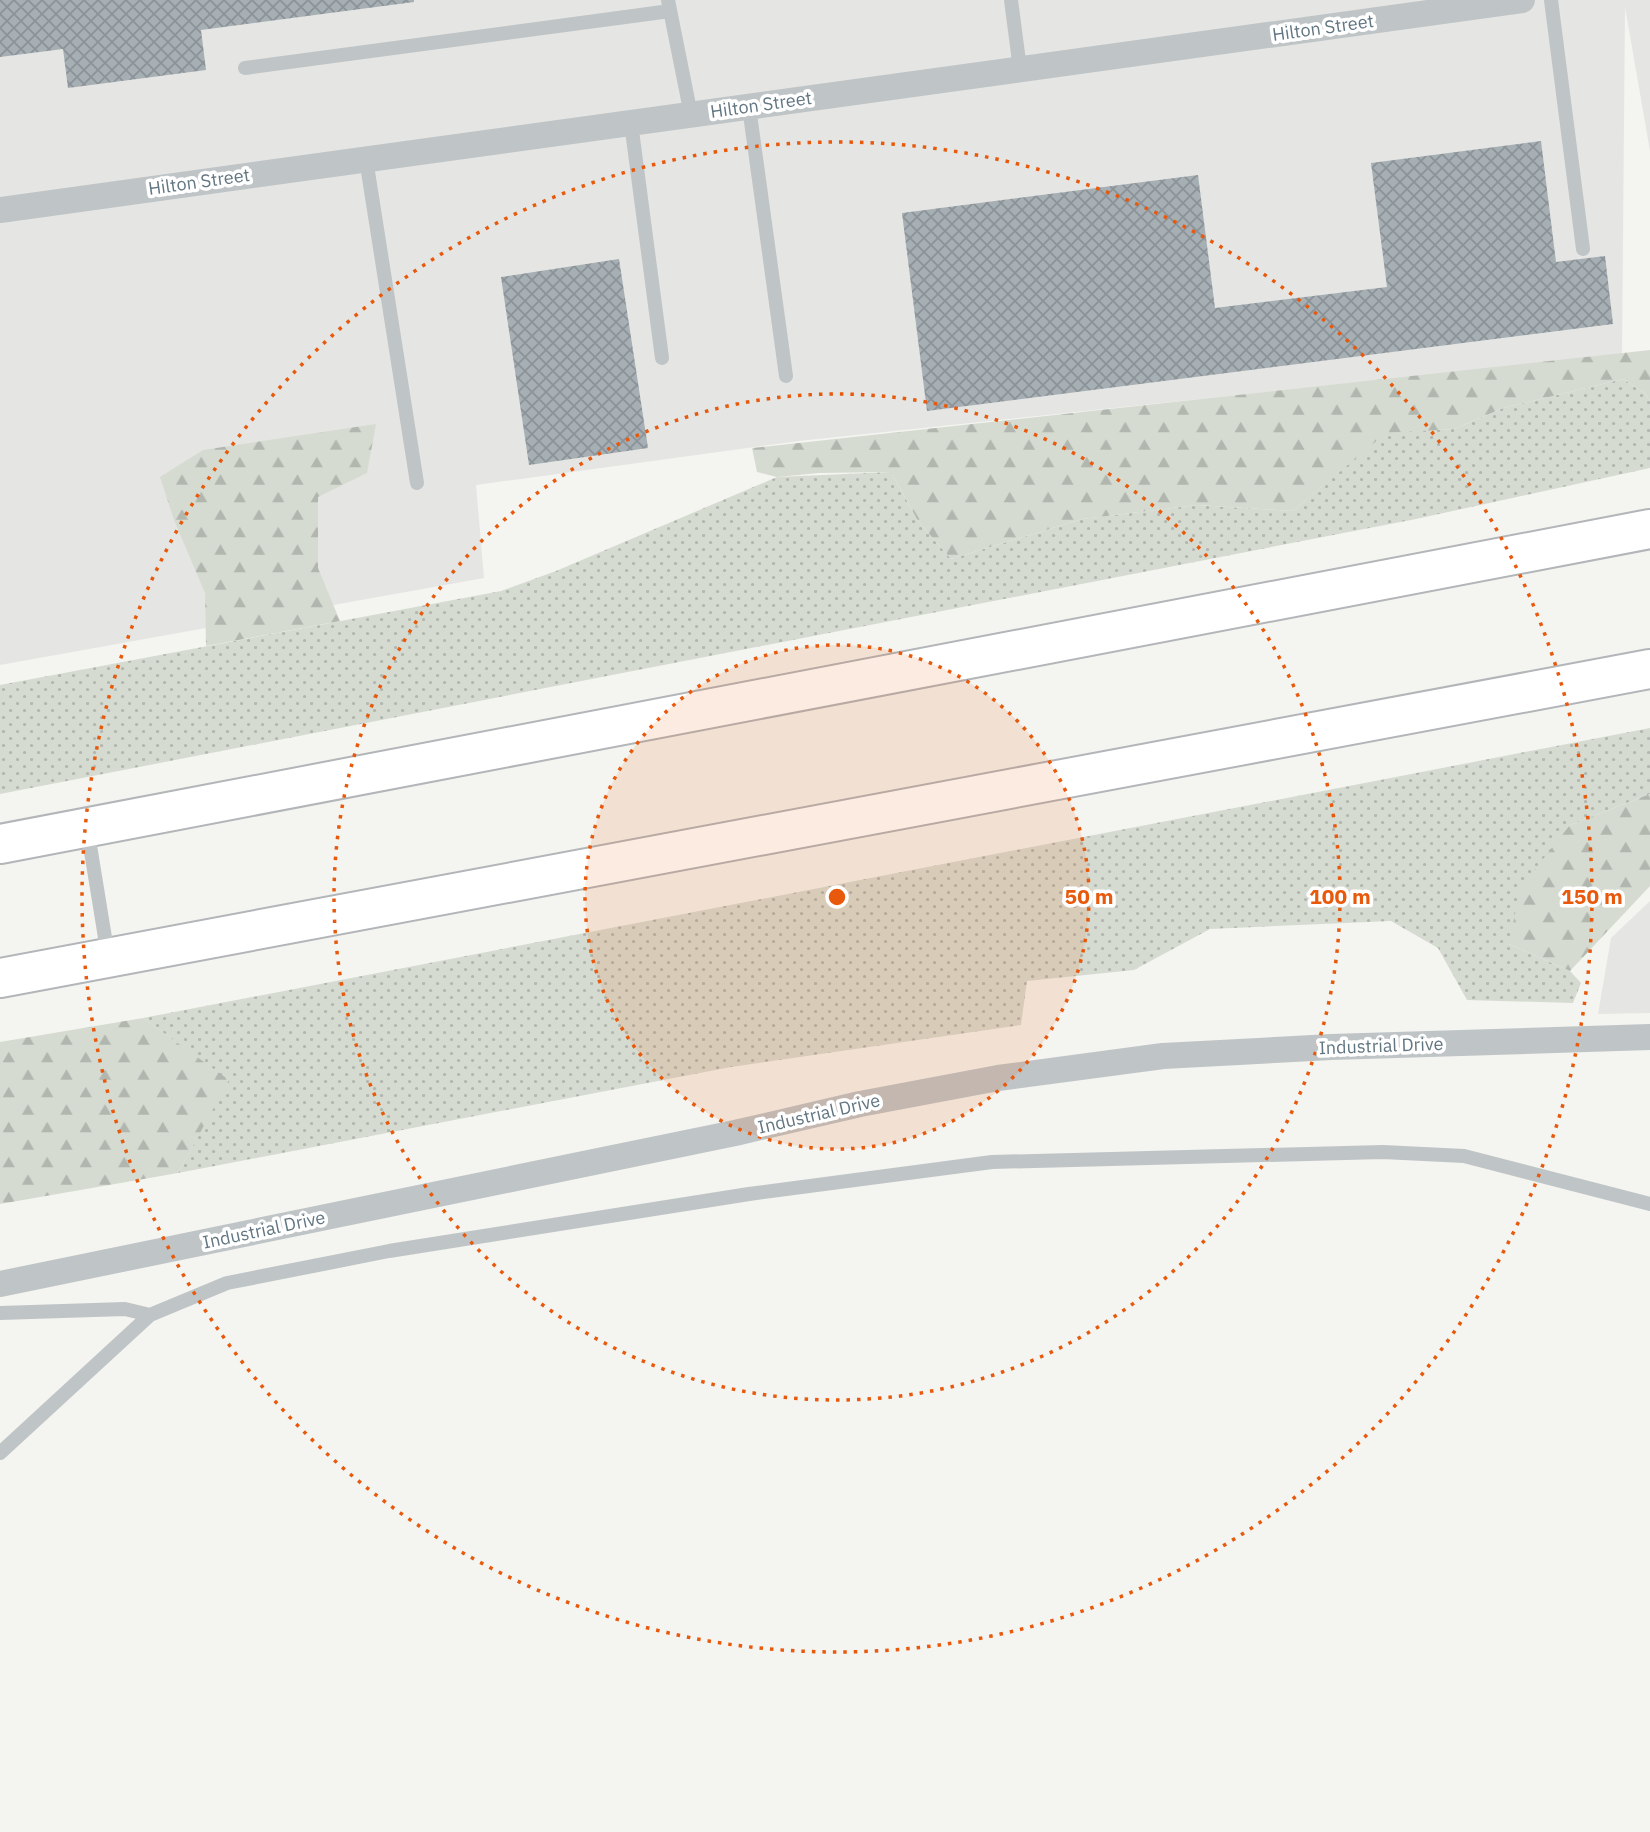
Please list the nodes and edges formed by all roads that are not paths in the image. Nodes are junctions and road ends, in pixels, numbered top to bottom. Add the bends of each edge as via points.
1 (1011, 0) edge
2 (1522, 0) edge
3 (1551, 0) edge
4 (669, 5) edge
5 (1437, 6) edge
6 (245, 68) dead end
7 (1020, 69) junction
8 (749, 107) junction
9 (691, 115) junction
10 (631, 123) junction
11 (366, 159) junction
12 (0, 210) edge
13 (1583, 249) dead end
14 (662, 358) dead end
15 (786, 376) dead end
16 (417, 483) dead end
17 (1650, 529) edge
18 (1650, 669) edge
19 (87, 827) junction
20 (0, 844) edge
21 (109, 957) junction
22 (0, 978) edge
23 (1650, 1037) edge
24 (1650, 1204) edge
25 (0, 1284) edge
26 (0, 1313) edge
27 (150, 1315) junction
28 (3, 1449) edge

1 - 7 lane
2 - 5 street, Hilton Street
3 - 13 lane
4 - 6 lane
4 - 9 lane
5 - 7 street, Hilton Street
7 - 8 street, Hilton Street
8 - 9 street, Hilton Street
8 - 15 lane
9 - 10 street, Hilton Street
10 - 11 street, Hilton Street
10 - 14 lane
11 - 12 street, Hilton Street
11 - 16 lane
17 - 19 highway
18 - 21 highway
19 - 20 highway
19 - 21 lane
21 - 22 highway
23 - 25 street, Industrial Drive via 1175,1055 998,1078
24 - 27 lane via 1464,1156 1383,1152 992,1162 748,1194 389,1251 227,1283
26 - 27 lane via 125,1309
27 - 28 lane

